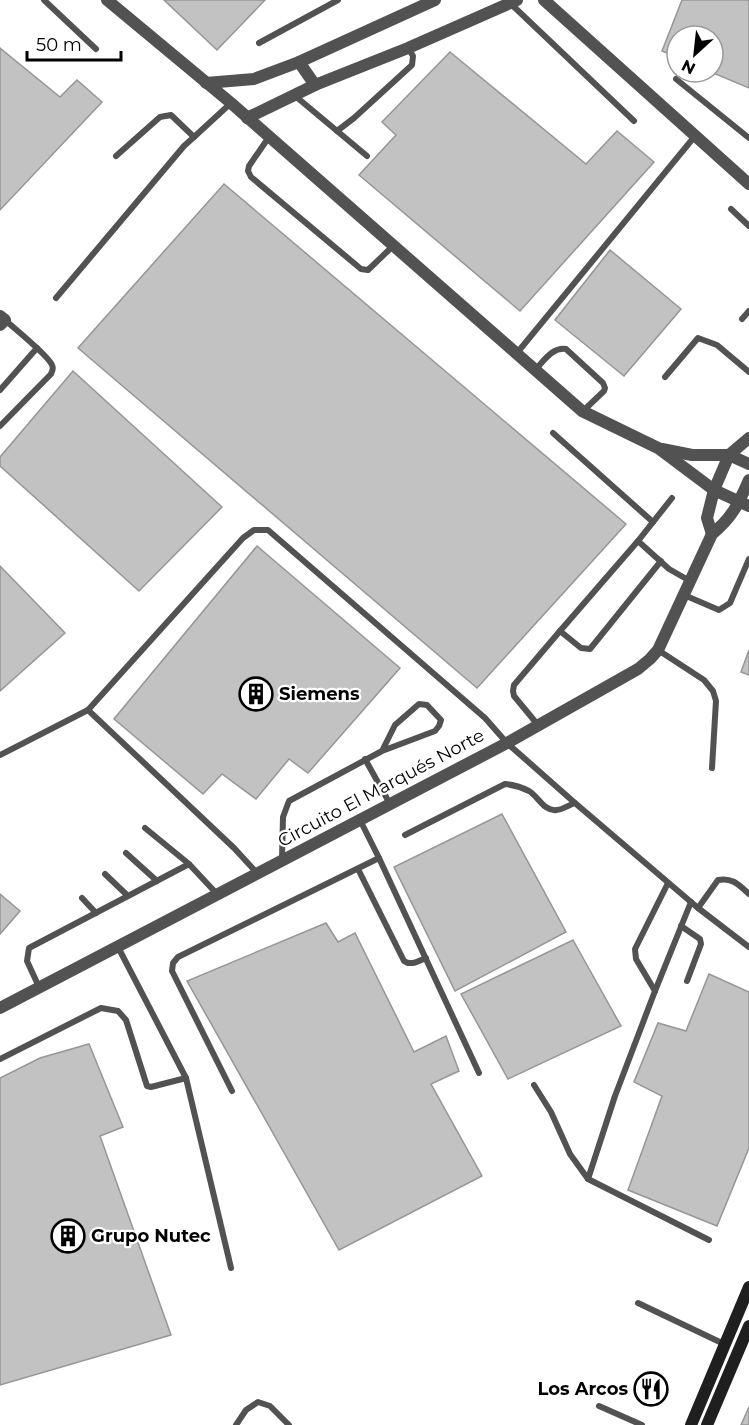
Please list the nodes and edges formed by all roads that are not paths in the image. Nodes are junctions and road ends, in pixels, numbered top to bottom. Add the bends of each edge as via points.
1 (44, 0) edge
2 (107, 0) edge
3 (338, 0) edge
4 (435, 0) edge
5 (543, 0) edge
6 (514, 2) edge
7 (259, 43) dead end
8 (408, 48) junction
9 (96, 49) dead end
10 (299, 62) junction
11 (206, 83) junction
12 (682, 84) edge
13 (315, 85) junction
14 (294, 95) junction
15 (231, 103) junction
16 (247, 118) junction
17 (634, 121) dead end
18 (337, 131) junction
19 (695, 136) junction
20 (194, 137) junction
21 (269, 137) junction
22 (749, 138) edge
23 (116, 156) dead end
24 (367, 156) dead end
25 (749, 184) edge
26 (731, 209) dead end
27 (749, 226) edge
28 (393, 246) junction
29 (56, 298) dead end
30 (749, 310) edge
31 (742, 319) dead end
32 (2, 320) edge
33 (37, 348) junction
34 (516, 353) junction
35 (535, 370) junction
36 (749, 372) edge
37 (665, 377) dead end
38 (0, 390) edge
39 (582, 411) junction
40 (0, 426) edge
41 (553, 433) dead end
42 (749, 438) edge
43 (658, 448) junction
44 (729, 455) junction
45 (749, 464) edge
46 (749, 480) edge
47 (714, 489) junction
48 (672, 498) dead end
49 (744, 504) edge
50 (653, 522) junction
51 (712, 534) junction
52 (638, 542) junction
53 (749, 559) edge
54 (661, 561) junction
55 (690, 582) junction
56 (684, 595) junction
57 (560, 631) junction
58 (658, 651) junction
59 (88, 710) junction
60 (538, 725) junction
61 (507, 743) junction
62 (382, 750) junction
63 (0, 755) edge
64 (365, 759) junction
65 (712, 768) dead end
66 (575, 803) junction
67 (390, 804) junction
68 (359, 819) junction
69 (145, 828) dead end
70 (405, 835) dead end
71 (126, 854) dead end
72 (380, 858) junction
73 (282, 860) junction
74 (189, 864) junction
75 (358, 869) junction
76 (257, 873) junction
77 (105, 874) dead end
78 (157, 881) junction
79 (668, 882) junction
80 (217, 894) junction
81 (749, 894) edge
82 (128, 896) junction
83 (82, 898) dead end
84 (691, 902) junction
85 (698, 908) junction
86 (96, 913) junction
87 (681, 926) junction
88 (117, 946) junction
89 (749, 947) edge
90 (426, 958) junction
91 (687, 981) dead end
92 (39, 987) junction
93 (655, 991) junction
94 (0, 1008) edge
95 (0, 1059) edge
96 (479, 1073) dead end
97 (186, 1078) junction
98 (534, 1085) dead end
99 (232, 1091) dead end
100 (588, 1179) junction
101 (709, 1240) dead end
102 (231, 1268) dead end
103 (749, 1287) edge
104 (638, 1303) dead end
105 (749, 1326) edge
106 (725, 1345) junction
107 (599, 1406) dead end
108 (236, 1425) edge
109 (289, 1425) edge
110 (642, 1425) edge
111 (691, 1425) edge
112 (707, 1425) edge

1 - 9 lane
2 - 11 street
3 - 7 lane
4 - 10 street
5 - 19 street
6 - 8 street
6 - 17 lane
8 - 13 street
8 - 18 lane via 412,64
10 - 11 street via 254,80
10 - 13 street
11 - 15 street
12 - 22 lane
13 - 14 street
14 - 16 street
14 - 18 lane
15 - 16 street
15 - 20 lane
16 - 21 street
18 - 24 lane
19 - 25 street
19 - 34 lane
20 - 23 lane via 171,115 165,115
20 - 29 lane
21 - 28 street
21 - 28 lane via 249,166 250,177 361,268 368,270
26 - 27 lane
28 - 34 street
30 - 31 lane
32 - 33 lane
33 - 38 lane
33 - 40 lane via 53,370
34 - 35 street
35 - 39 street
35 - 39 lane via 554,351 566,349 605,388
36 - 37 lane via 717,345 698,338
39 - 43 street
41 - 50 lane
42 - 44 street, Circuito El Marqués Norte
43 - 44 street
43 - 47 street
44 - 45 street
44 - 47 street, Circuito El Marqués Norte
46 - 49 street, Circuito El Marqués Norte
47 - 49 street
47 - 51 street, Circuito El Marqués Norte via 707,518
48 - 50 lane
49 - 51 street, Circuito El Marqués Norte
50 - 52 lane
51 - 55 street, Circuito El Marqués Norte
52 - 54 lane
52 - 57 lane
53 - 56 lane via 730,603 719,610
54 - 55 lane
54 - 57 lane via 590,649 581,648
55 - 56 street, Circuito El Marqués Norte
56 - 58 street, Circuito El Marqués Norte
57 - 60 lane via 514,685 514,696
58 - 60 street, Circuito El Marqués Norte via 638,669
58 - 65 lane via 704,680 713,691 716,701
59 - 61 lane via 243,538 254,530 268,530 485,718
59 - 63 lane
59 - 76 lane
60 - 61 street, Circuito El Marqués Norte
61 - 66 lane
61 - 67 street, Circuito El Marqués Norte
62 - 62 lane via 395,725 419,704 427,705 441,720 435,731
62 - 64 lane
64 - 67 lane
64 - 73 lane via 289,801 283,817
66 - 70 lane via 551,810 532,792 505,784
66 - 79 lane
67 - 68 street, Circuito El Marqués Norte
68 - 72 lane
68 - 73 street, Circuito El Marqués Norte
69 - 74 lane
71 - 78 lane
72 - 75 lane
72 - 90 lane
73 - 76 street, Circuito El Marqués Norte
74 - 78 lane
74 - 80 lane
75 - 90 lane via 404,961 412,963
75 - 99 lane via 178,957 173,963 172,971
76 - 80 street, Circuito El Marqués Norte
77 - 82 lane
78 - 82 lane
79 - 84 lane
79 - 93 lane via 635,949 636,959
80 - 88 street, Circuito El Marqués Norte
81 - 85 lane via 733,881 718,880
82 - 86 lane
83 - 86 lane
84 - 85 lane
84 - 87 lane
85 - 89 lane
86 - 92 lane via 29,948 27,961
87 - 91 lane via 700,939 701,944
87 - 93 lane
88 - 92 street, Circuito El Marqués Norte
88 - 97 lane
90 - 96 lane
92 - 94 street, Circuito El Marqués Norte
93 - 100 lane
95 - 97 lane via 101,1008 118,1011 126,1020 147,1086
97 - 102 lane
98 - 100 lane via 570,1154
100 - 101 lane
103 - 106 main road
104 - 106 lane
105 - 112 main road
106 - 111 main road
107 - 110 lane
108 - 109 lane via 246,1410 258,1402 270,1406

